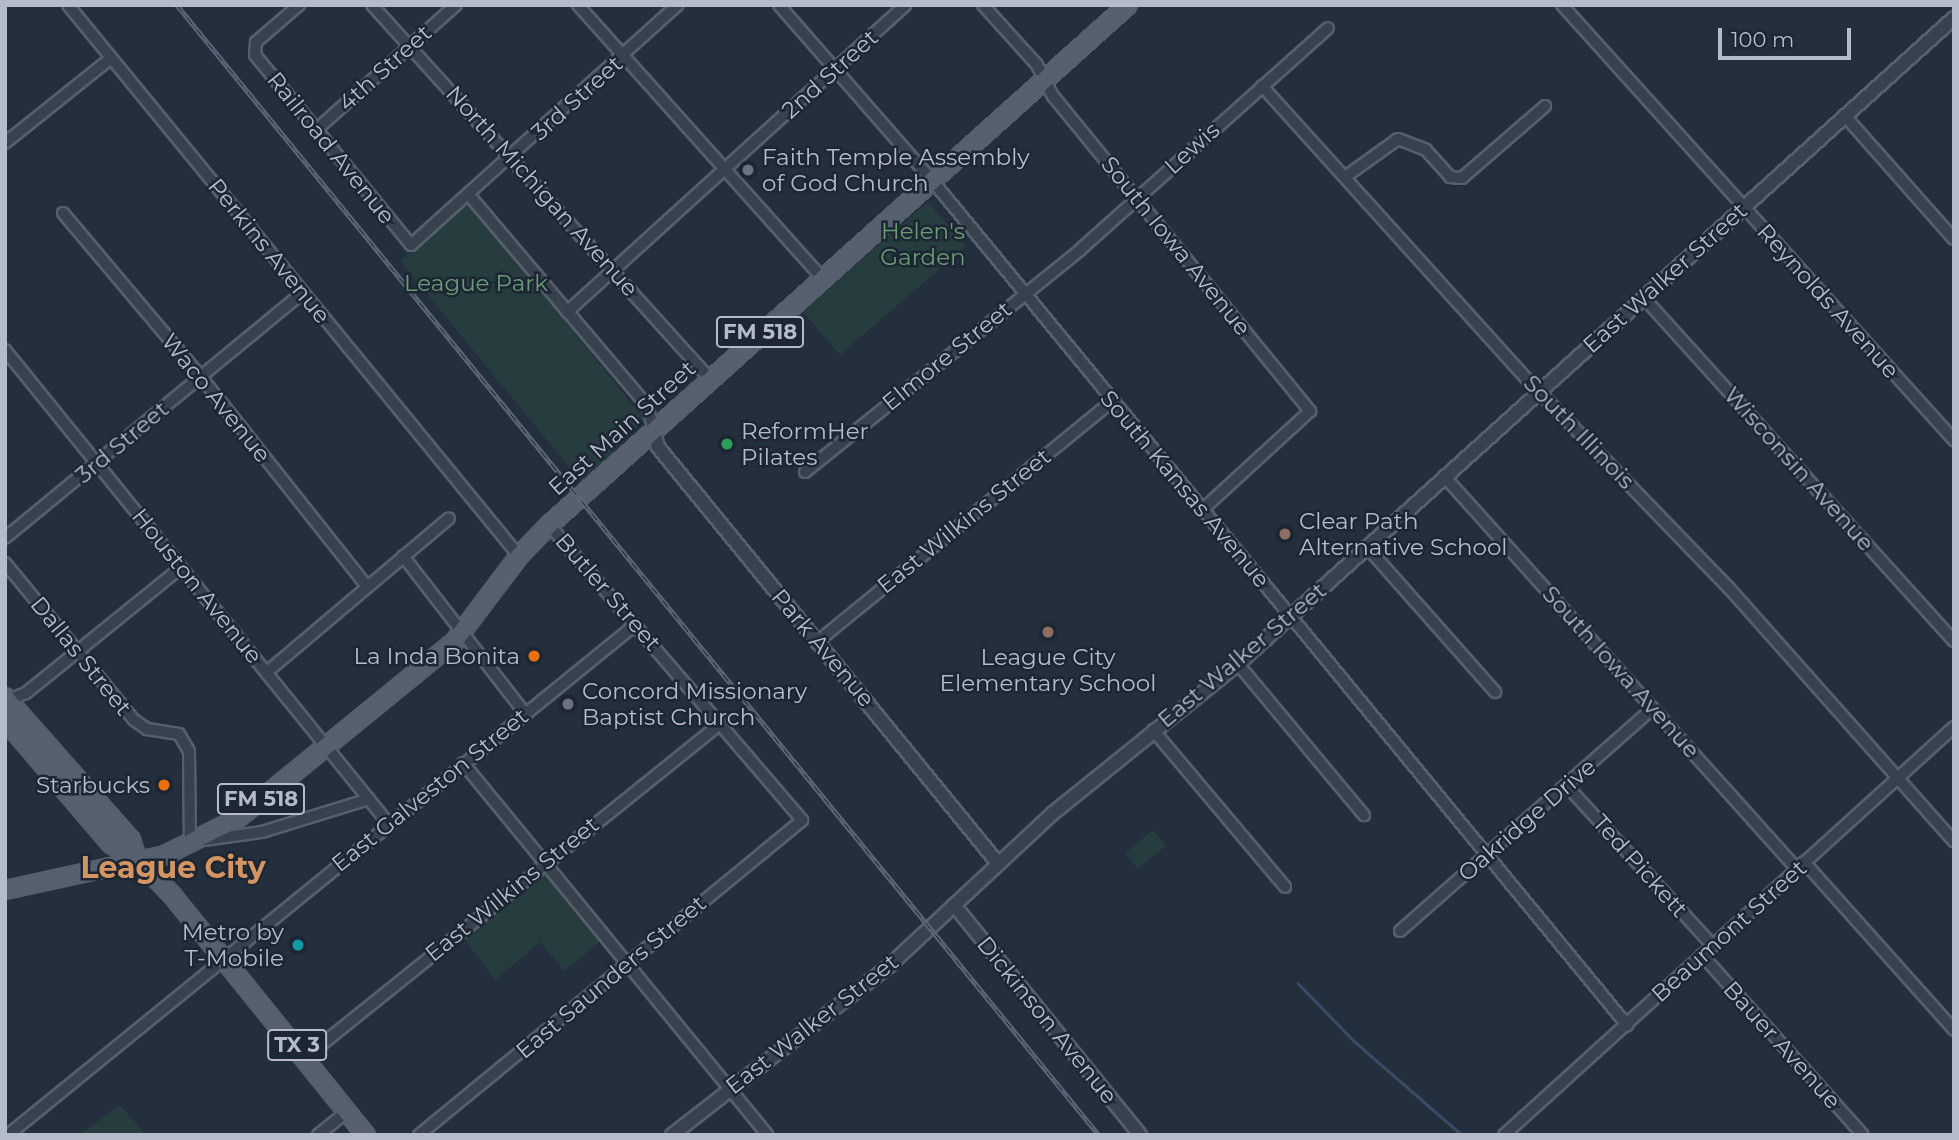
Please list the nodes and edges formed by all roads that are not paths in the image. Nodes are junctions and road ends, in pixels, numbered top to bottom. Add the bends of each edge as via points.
1 (68, 5) edge
2 (299, 5) edge
3 (372, 5) edge
4 (456, 5) edge
5 (578, 5) edge
6 (678, 5) edge
7 (779, 5) edge
8 (906, 5) edge
9 (983, 5) edge
10 (1128, 5) edge
11 (1562, 5) edge
12 (1954, 18) edge
13 (1328, 28) dead end
14 (410, 47) junction
15 (623, 55) junction
16 (111, 58) junction
17 (836, 69) junction
18 (1044, 80) junction
19 (1262, 86) junction
20 (1545, 106) dead end
21 (1845, 117) junction
22 (315, 131) junction
23 (5, 143) edge
24 (512, 157) junction
25 (725, 169) junction
26 (1345, 177) junction
27 (931, 179) junction
28 (469, 195) junction
29 (1137, 197) junction
30 (1744, 208) junction
31 (63, 213) dead end
32 (1954, 239) edge
33 (411, 245) joint
34 (614, 269) junction
35 (821, 276) junction
36 (303, 292) junction
37 (1024, 293) junction
38 (1644, 298) junction
39 (567, 312) junction
40 (5, 350) edge
41 (9, 363) edge
42 (201, 377) junction
43 (710, 379) junction
44 (1539, 390) junction
45 (1112, 401) junction
46 (654, 431) junction
47 (1954, 440) edge
48 (97, 462) junction
49 (805, 472) dead end
50 (1444, 475) junction
51 (1202, 510) junction
52 (449, 518) dead end
53 (549, 525) junction
54 (5, 538) edge
55 (1366, 546) junction
56 (403, 556) junction
57 (519, 556) junction
58 (5, 563) edge
59 (179, 569) junction
60 (366, 585) junction
61 (1289, 618) junction
62 (635, 625) junction
63 (464, 632) junction
64 (1954, 641) edge
65 (817, 642) junction
66 (77, 652) junction
67 (1238, 664) junction
68 (267, 672) junction
69 (1495, 692) dead end
70 (26, 693) junction
71 (1653, 708) junction
72 (8, 713) edge
73 (524, 713) junction
74 (720, 724) junction
75 (1954, 727) edge
76 (1153, 730) junction
77 (326, 745) junction
78 (463, 763) junction
79 (1897, 778) junction
80 (1567, 786) junction
81 (369, 799) junction
82 (1364, 815) dead end
83 (802, 820) joint
84 (388, 823) junction
85 (1954, 841) edge
86 (196, 843) junction
87 (1486, 858) junction
88 (137, 859) junction
89 (545, 862) junction
90 (997, 862) junction
91 (1801, 866) junction
92 (1285, 887) dead end
93 (5, 890) edge
94 (954, 905) junction
95 (1400, 931) dead end
96 (1712, 945) junction
97 (1702, 955) junction
98 (226, 958) junction
99 (627, 963) junction
100 (1627, 1025) junction
101 (1954, 1030) edge
102 (306, 1057) junction
103 (729, 1089) junction
104 (348, 1111) junction
105 (8, 1135) edge
106 (318, 1135) edge
107 (366, 1135) edge
108 (419, 1135) edge
109 (673, 1135) edge
110 (767, 1135) edge
111 (1140, 1135) edge
112 (1504, 1135) edge
113 (1863, 1135) edge

1 - 16 street, Perkins Avenue
2 - 22 street, Railroad Avenue via 256,42 253,50
3 - 14 street, North Michigan Avenue
4 - 14 street, 4th Street
5 - 15 street
6 - 15 street, 3rd Street
7 - 17 street, South Kansas Avenue
8 - 17 street, 2nd Street
9 - 18 street, South Iowa Avenue via 1037,65
10 - 18 main road, East Main Street / FM 518
11 - 30 street, Reynolds Avenue
12 - 21 street, East Walker Street
13 - 19 street, Lewis
14 - 22 street, 4th Street
14 - 24 street, North Michigan Avenue
15 - 24 street, 3rd Street
15 - 25 street
16 - 23 street
16 - 36 street, Perkins Avenue
17 - 25 street, 2nd Street
17 - 27 street, South Kansas Avenue
18 - 27 main road, East Main Street / FM 518
18 - 29 street, South Iowa Avenue
19 - 26 street, South Illinois
19 - 29 street, Lewis
20 - 26 street via 1462,178 1450,177 1426,150 1398,139
21 - 30 street, East Walker Street
21 - 32 street
22 - 33 street, Railroad Avenue
24 - 28 street, 3rd Street
24 - 34 street, North Michigan Avenue
25 - 34 street, 2nd Street
25 - 35 street
26 - 44 street, South Illinois
27 - 35 main road, East Main Street / FM 518
27 - 37 street, South Kansas Avenue
28 - 33 street, 3rd Street
28 - 39 street
29 - 37 street, Lewis
29 - 51 street, South Iowa Avenue via 1310,411
30 - 38 street, East Walker Street
30 - 47 street, Reynolds Avenue
31 - 42 street, Waco Avenue
34 - 39 street, 2nd Street
34 - 43 street, North Michigan Avenue
35 - 43 main road, East Main Street / FM 518
36 - 42 street, 3rd Street
36 - 57 street, Perkins Avenue
37 - 45 street, South Kansas Avenue
37 - 49 street, Elmore Street
38 - 44 street, East Walker Street
38 - 64 street, Wisconsin Avenue
39 - 46 street via 647,405
40 - 41 street, Houston Avenue
41 - 48 street, Houston Avenue
42 - 48 street, 3rd Street
42 - 60 street, Waco Avenue
43 - 46 main road, East Main Street / FM 518
44 - 50 street, East Walker Street
44 - 79 street, South Illinois via 1729,588
45 - 51 street, South Kansas Avenue
45 - 65 street, East Wilkins Street
46 - 53 main road, East Main Street / FM 518
46 - 65 street, Park Avenue via 659,447
48 - 54 street, 3rd Street
48 - 59 street, Houston Avenue
50 - 55 street, East Walker Street
50 - 71 street, South Iowa Avenue
51 - 61 street, South Kansas Avenue
52 - 56 street
53 - 57 main road, East Main Street / FM 518
53 - 62 street, Butler Street
55 - 61 street, East Walker Street
55 - 69 street
56 - 60 street
56 - 63 street
57 - 63 main road, East Main Street / FM 518
58 - 66 street, Dallas Street
59 - 66 street
59 - 68 street, Houston Avenue
60 - 68 street
61 - 67 street, East Walker Street
61 - 87 street, South Kansas Avenue
62 - 73 street, East Galveston Street
62 - 74 street, Butler Street
63 - 73 street
63 - 77 main road, East Main Street / FM 518
65 - 90 street, Park Avenue
66 - 70 street
66 - 86 street, Dallas Street via 134,720 147,729 179,734 189,751
67 - 76 street, East Walker Street
67 - 82 street
68 - 77 street, Houston Avenue
70 - 72 street
70 - 72 street
71 - 80 street, Oakridge Drive
71 - 91 street, South Iowa Avenue
72 - 88 main road, TX 3 via 131,840
73 - 78 street, East Galveston Street
74 - 83 street, Butler Street
74 - 89 street, East Wilkins Street
75 - 79 street, Beaumont Street
76 - 90 street, East Walker Street
76 - 92 street
77 - 81 street, Houston Avenue
77 - 86 main road, East Main Street / FM 518 via 237,818
78 - 84 street, East Galveston Street
78 - 89 street
79 - 85 street, South Illinois
79 - 91 street, Beaumont Street
80 - 87 street, Oakridge Drive
80 - 96 street, Ted Pickett
81 - 84 street, Houston Avenue
81 - 86 street via 262,832
83 - 99 street, East Saunders Street
84 - 98 street, East Galveston Street
86 - 88 main road, East Main Street / FM 518
87 - 95 street, Oakridge Drive
87 - 100 street, South Kansas Avenue
88 - 93 main road, FM 518
88 - 98 main road, TX 3
89 - 99 street
89 - 102 street, East Wilkins Street
90 - 94 street, East Walker Street
91 - 96 street, Beaumont Street
91 - 101 street, South Iowa Avenue
94 - 103 street, East Walker Street via 889,966
94 - 111 street, Dickinson Avenue
96 - 97 street, Beaumont Street
97 - 100 street, Beaumont Street
97 - 113 street, Bauer Avenue
98 - 102 main road, TX 3
98 - 105 street, East Galveston Street
99 - 103 street
99 - 108 street, East Saunders Street
100 - 112 street, Beaumont Street
102 - 104 main road, TX 3
103 - 109 street, East Walker Street
103 - 110 street
104 - 106 street
104 - 107 main road, TX 3

